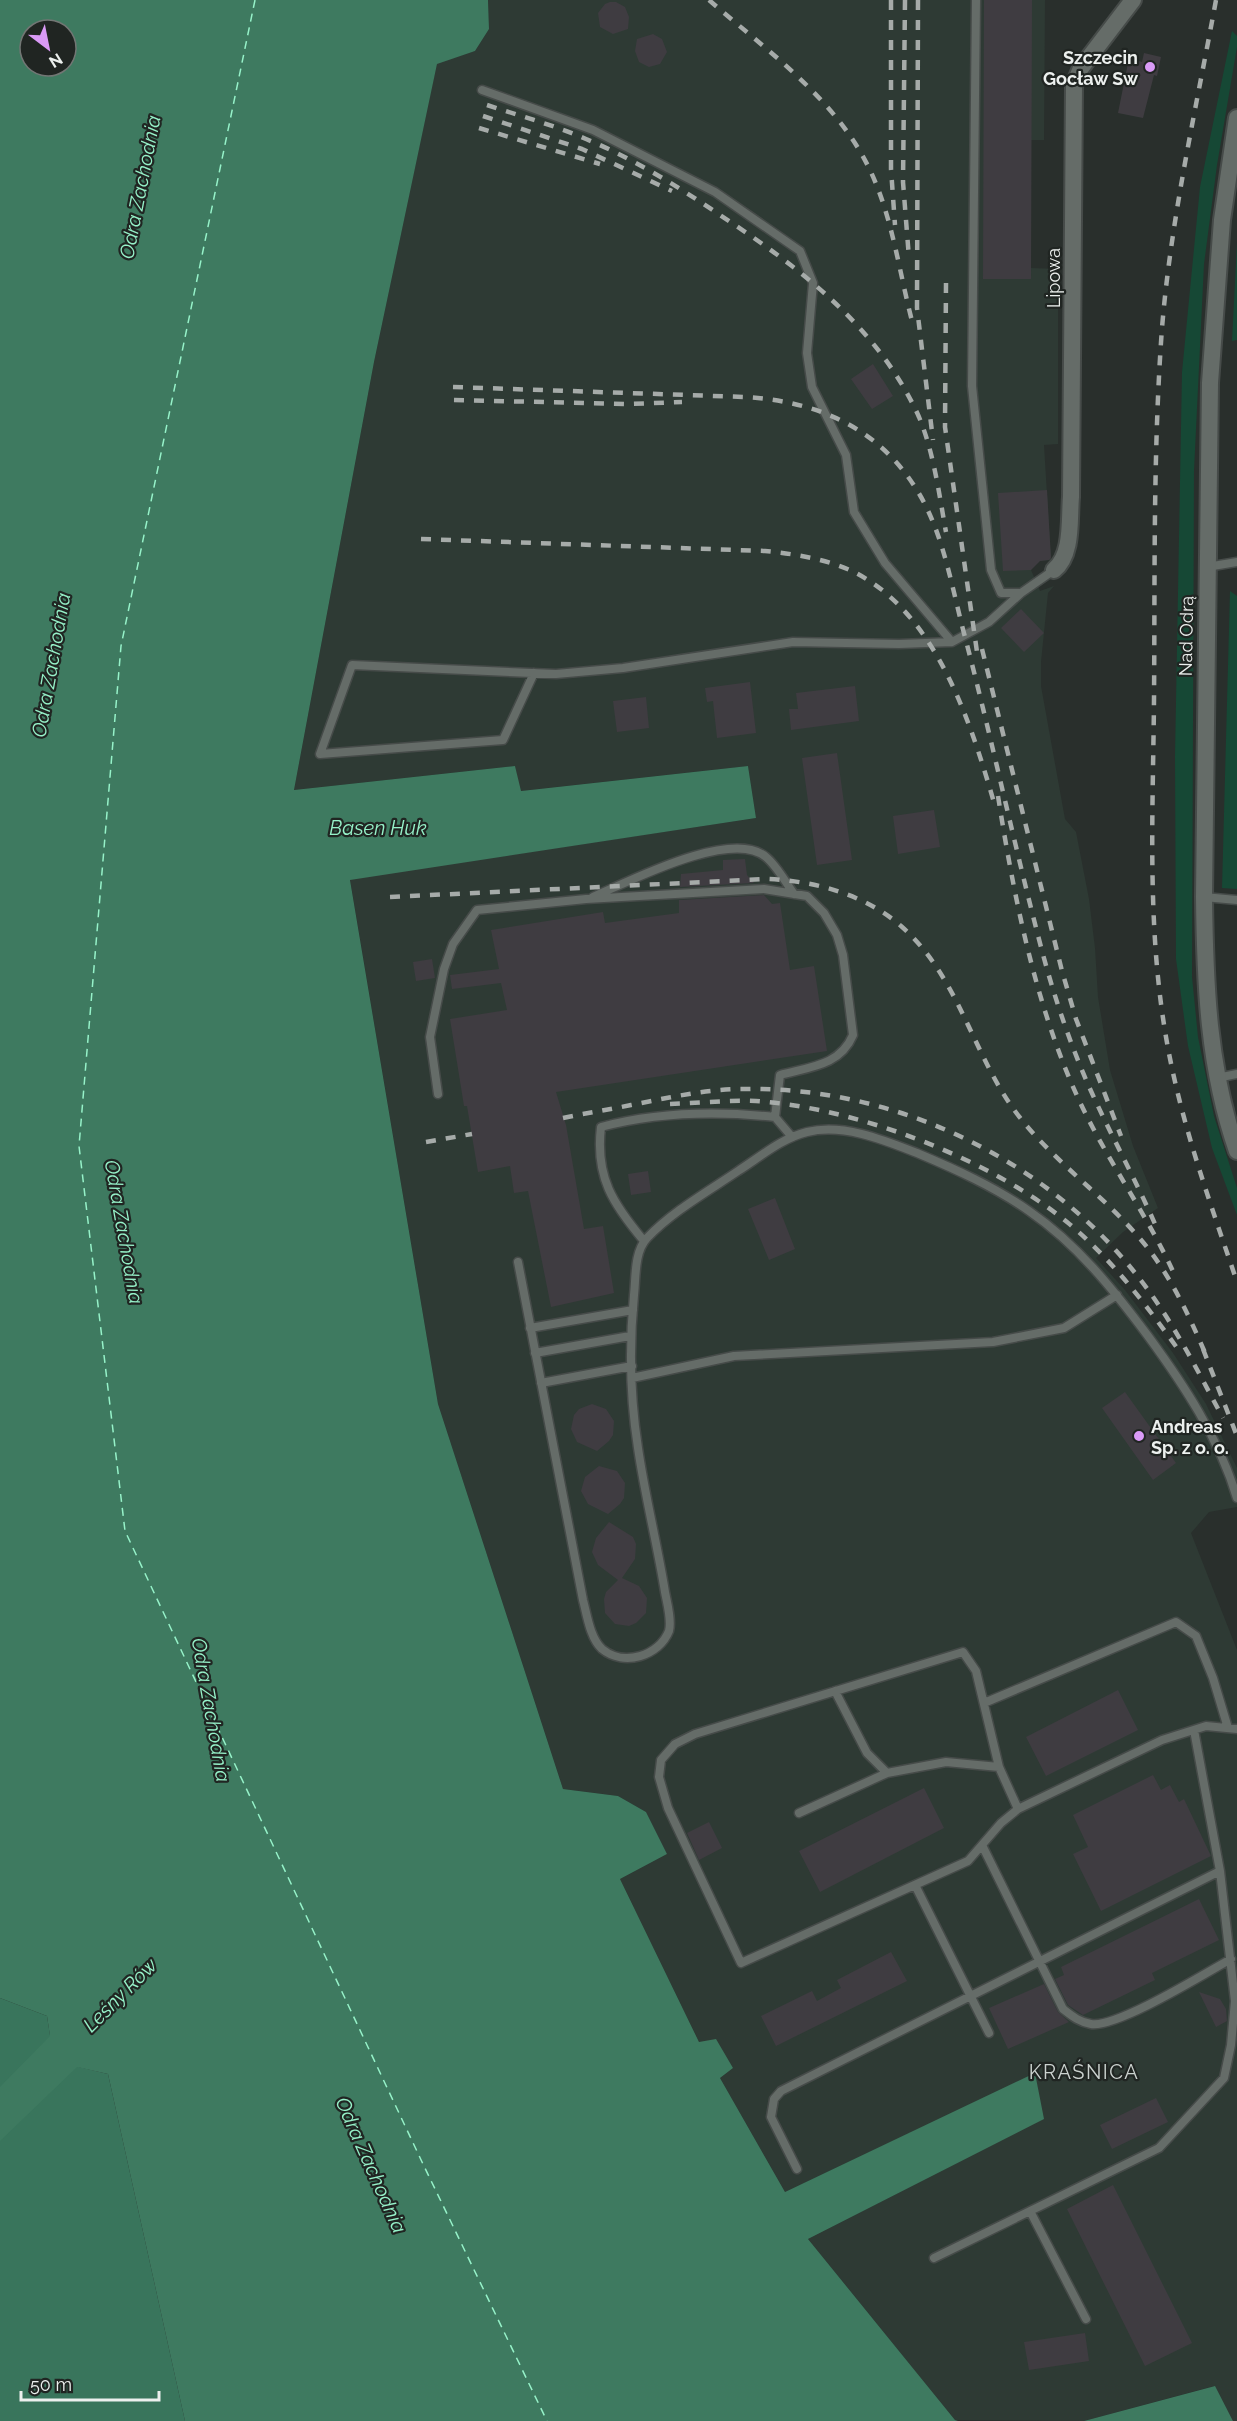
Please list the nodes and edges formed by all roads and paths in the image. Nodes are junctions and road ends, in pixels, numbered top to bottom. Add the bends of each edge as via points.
1 (976, 0) edge
2 (1133, 0) edge
3 (482, 90) dead end
4 (1237, 118) edge
5 (1237, 562) edge
6 (1207, 567) junction
7 (1053, 570) joint
8 (1021, 593) junction
9 (952, 642) junction
10 (534, 673) junction
11 (794, 894) junction
12 (1204, 897) junction
13 (586, 899) junction
14 (1237, 900) edge
15 (1237, 1074) edge
16 (1217, 1078) junction
17 (438, 1094) dead end
18 (776, 1117) junction
19 (792, 1137) junction
20 (1237, 1151) edge
21 (644, 1241) junction
22 (518, 1262) dead end
23 (1117, 1295) junction
24 (633, 1310) junction
25 (530, 1328) junction
26 (630, 1336) junction
27 (535, 1353) junction
28 (632, 1366) junction
29 (632, 1378) junction
30 (541, 1383) junction
31 (1237, 1498) edge
32 (835, 1691) junction
33 (984, 1703) junction
34 (1233, 1728) edge
35 (1194, 1730) junction
36 (999, 1767) junction
37 (887, 1773) junction
38 (1018, 1809) junction
39 (799, 1813) dead end
40 (982, 1845) junction
41 (1220, 1871) junction
42 (915, 1885) junction
43 (1231, 1959) junction
44 (1039, 1961) junction
45 (969, 1996) junction
46 (989, 2033) dead end
47 (797, 2169) dead end
48 (1030, 2211) junction
49 (934, 2258) dead end
50 (1086, 2319) dead end

1 - 8 lane via 972,386 991,570 1001,593
2 - 7 street, Lipowa via 1081,68 1074,85 1071,497 1065,553
3 - 9 lane via 593,130 715,192 800,251 813,283 807,353 812,387 846,455 854,512 885,563
4 - 6 street, Nad Odrą via 1213,314
5 - 6 lane
6 - 12 street, Nad Odrą
7 - 8 lane
8 - 9 lane via 989,622
9 - 10 lane via 793,642 622,669
10 - 10 lane via 352,665 320,754 503,740
11 - 13 lane via 764,889
11 - 13 lane via 766,857 744,847 696,854
11 - 18 lane via 807,896 824,913 837,935 853,1035 839,1057 780,1075
12 - 14 lane
12 - 16 street, Nad Odrą via 1207,1004
13 - 17 lane via 477,910 453,944 434,1016 430,1037
15 - 16 lane
16 - 20 street, Nad Odrą
18 - 19 lane
18 - 21 lane via 714,1113 632,1119 602,1127 599,1144 603,1177 618,1210
19 - 21 lane via 692,1202
19 - 23 lane via 824,1130 869,1136 968,1177 1052,1228
21 - 24 lane via 638,1258
22 - 25 lane
23 - 29 lane via 1064,1328 993,1342 735,1356
23 - 31 lane via 1199,1412
24 - 25 lane
24 - 26 lane
25 - 27 lane
26 - 27 lane
26 - 28 lane
27 - 30 lane
28 - 29 lane
28 - 30 lane
29 - 30 lane via 638,1449 670,1627 662,1644 631,1658 613,1655 600,1647 591,1629
32 - 33 lane via 963,1652 976,1671
32 - 37 lane via 867,1754
32 - 42 lane via 675,1744 661,1760 659,1777 668,1808 741,1964
33 - 34 lane via 1176,1622 1196,1636
33 - 36 lane
34 - 35 lane via 1206,1726
35 - 38 lane via 1162,1740
35 - 41 lane
36 - 37 lane via 946,1762
36 - 38 lane
37 - 39 lane
38 - 40 lane
40 - 42 lane via 968,1861
40 - 44 lane
41 - 43 lane
41 - 44 lane
42 - 45 lane
43 - 44 lane via 1115,2020 1093,2025 1075,2019 1063,2008
43 - 48 lane via 1235,2001 1224,2078 1159,2148
44 - 45 lane
45 - 46 lane
45 - 47 lane via 781,2091 774,2099 771,2117
48 - 49 lane
48 - 50 lane

